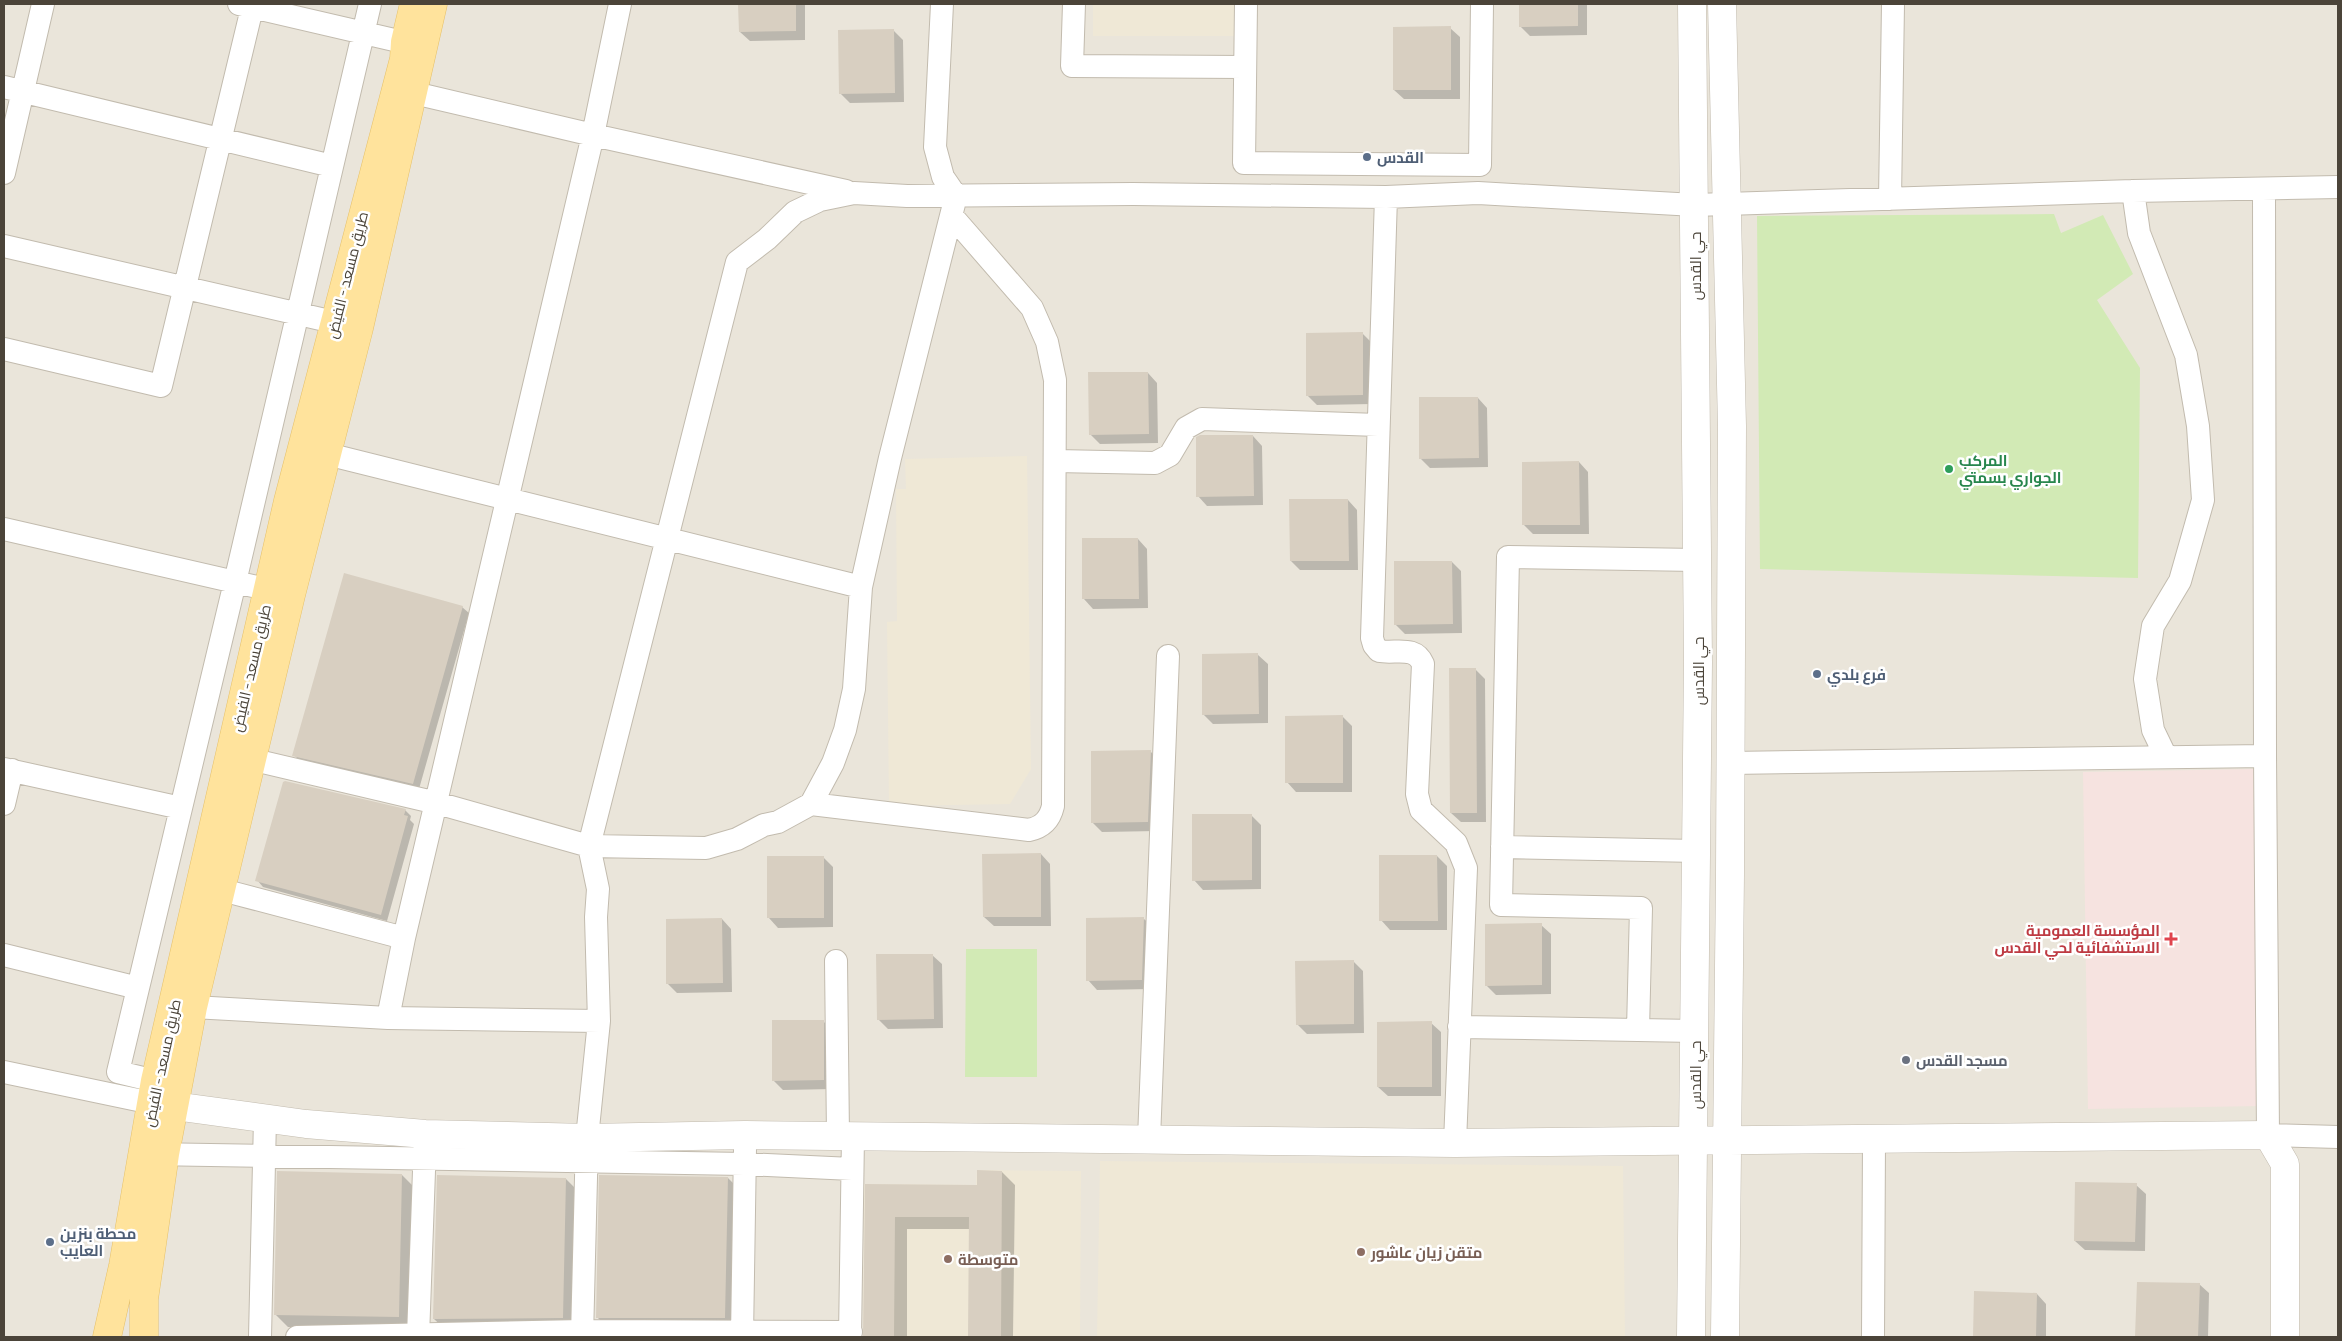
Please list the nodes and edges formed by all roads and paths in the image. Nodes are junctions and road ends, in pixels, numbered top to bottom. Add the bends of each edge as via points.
1 (43, 4) edge
2 (370, 4) edge
3 (414, 4) edge
4 (433, 4) edge
5 (620, 4) edge
6 (942, 4) edge
7 (1074, 4) edge
8 (1246, 4) edge
9 (1482, 4) edge
10 (1692, 4) edge
11 (1722, 4) edge
12 (1892, 4) edge
13 (248, 5) edge
14 (363, 32) junction
15 (414, 44) junction
16 (1245, 68) junction
17 (13, 90) edge
18 (414, 93) junction
19 (593, 135) junction
20 (220, 139) junction
21 (1480, 164) junction
22 (332, 166) junction
23 (4, 173) edge
24 (2338, 187) edge
25 (2264, 189) junction
26 (2133, 190) junction
27 (854, 193) junction
28 (1478, 193) junction
29 (1386, 197) junction
30 (1890, 199) junction
31 (1725, 204) junction
32 (1694, 205) junction
33 (954, 206) junction
34 (4, 246) edge
35 (185, 288) junction
36 (298, 314) junction
37 (347, 325) junction
38 (4, 349) edge
39 (1378, 425) junction
40 (327, 454) junction
41 (1056, 461) junction
42 (508, 499) junction
43 (4, 529) edge
44 (667, 538) junction
45 (1697, 560) junction
46 (235, 582) junction
47 (861, 587) junction
48 (280, 592) junction
49 (1168, 656) dead end
50 (2265, 756) junction
51 (242, 757) junction
52 (2166, 757) junction
53 (1730, 762) junction
54 (8, 770) edge
55 (437, 803) junction
56 (4, 804) edge
57 (811, 804) junction
58 (181, 808) junction
59 (588, 846) junction
60 (1502, 847) junction
61 (1697, 850) junction
62 (222, 890) junction
63 (404, 938) junction
64 (4, 955) edge
65 (836, 961) dead end
66 (138, 988) junction
67 (193, 1007) junction
68 (388, 1018) junction
69 (599, 1021) junction
70 (1459, 1027) junction
71 (1638, 1030) junction
72 (1695, 1031) junction
73 (4, 1072) edge
74 (160, 1097) junction
75 (265, 1119) junction
76 (745, 1135) junction
77 (2268, 1135) junction
78 (845, 1136) junction
79 (2338, 1137) edge
80 (1150, 1139) junction
81 (1874, 1140) junction
82 (1695, 1141) junction
83 (1726, 1142) junction
84 (1455, 1143) junction
85 (425, 1146) junction
86 (587, 1150) junction
87 (154, 1154) junction
88 (264, 1156) junction
89 (744, 1164) junction
90 (852, 1169) junction
91 (582, 1334) edge
92 (742, 1334) edge
93 (850, 1335) edge
94 (418, 1336) edge
95 (108, 1337) edge
96 (144, 1337) edge
97 (260, 1337) edge
98 (297, 1337) edge
99 (1692, 1337) edge
100 (1725, 1337) edge
101 (1873, 1337) edge
102 (2285, 1337) edge

1 - 17 street
2 - 14 street
3 - 15 main road, طريق مسعد - الفيض
4 - 15 main road, طريق مسعد - الفيض
5 - 19 street
6 - 33 street via 935,147
7 - 16 street via 1072,66
8 - 16 street
9 - 21 street
10 - 32 street, حي القدس
11 - 31 street
12 - 30 street
13 - 14 street
13 - 20 street
14 - 15 street
14 - 22 street
15 - 18 main road, طريق مسعد - الفيض
15 - 37 main road, طريق مسعد - الفيض via 404,58
16 - 21 street via 1244,163
17 - 20 street
17 - 23 street
18 - 19 street
18 - 37 main road, طريق مسعد - الفيض
19 - 27 street
19 - 42 street
20 - 22 street
20 - 35 street
21 - 28 street
22 - 36 street
24 - 25 street
25 - 26 street
25 - 50 street
26 - 30 street
26 - 52 street via 2139,233 2186,355 2198,426 2203,500 2180,581 2153,626 2145,679 2153,730
27 - 33 street via 907,196
27 - 44 street via 820,200 795,212 737,262
28 - 29 street
28 - 32 street
29 - 33 street via 1133,194
29 - 39 street
30 - 31 street
31 - 32 street
31 - 53 street via 1732,426
32 - 45 street, حي القدس
33 - 41 street via 1032,308 1040,324 1055,380
33 - 47 street
34 - 35 street
35 - 36 street
35 - 38 street via 161,386
36 - 37 street
36 - 46 street
37 - 40 main road, طريق مسعد - الفيض
37 - 48 main road, طريق مسعد - الفيض via 290,492
39 - 41 street via 1202,419 1186,428 1170,454 1155,463
39 - 70 street via 1372,638 1379,651 1414,653 1423,664 1417,794 1421,810 1456,843 1466,868
40 - 42 street
40 - 48 main road, طريق مسعد - الفيض
41 - 57 street via 1053,806 1048,818 1037,828 1029,830
42 - 44 street
42 - 55 street
43 - 46 street
44 - 47 street
44 - 59 street
45 - 60 street via 1508,558
45 - 61 street, حي القدس
46 - 48 street
46 - 58 street
47 - 57 street via 854,689 846,730
48 - 51 main road, طريق مسعد - الفيض
49 - 80 street
50 - 52 street
50 - 77 street
51 - 55 street
51 - 62 main road, طريق مسعد - الفيض
51 - 74 main road, طريق مسعد - الفيض
52 - 53 street
53 - 83 street
54 - 56 street
54 - 58 street
55 - 59 street
55 - 63 street
57 - 59 street via 778,822 706,848
58 - 66 street
59 - 69 street via 598,889
60 - 61 street
60 - 71 street via 1501,905 1641,908
61 - 72 street, حي القدس
62 - 63 street
62 - 67 main road, طريق مسعد - الفيض
63 - 68 street
64 - 66 street
65 - 78 street
66 - 74 street via 118,1072
67 - 68 street
67 - 74 main road, طريق مسعد - الفيض
68 - 69 street
69 - 86 street
70 - 71 street
70 - 84 street
71 - 72 street
72 - 82 street, حي القدس
73 - 74 street
74 - 75 street
74 - 87 main road, طريق مسعد - الفيض
75 - 85 street
75 - 88 street
76 - 78 street
76 - 86 street
76 - 89 street
77 - 79 street
77 - 81 street
77 - 102 street via 2285,1164
78 - 80 street
78 - 90 street
80 - 84 street
81 - 83 street
81 - 101 street
82 - 83 street
82 - 84 street
82 - 99 street, حي القدس
83 - 100 street
85 - 86 street
85 - 88 street
85 - 94 street
86 - 89 street
86 - 91 street
87 - 88 street
87 - 95 main road, طريق مسعد - الفيض via 123,1266
87 - 96 main road, طريق مسعد - الفيض
88 - 97 street
89 - 90 street
89 - 92 street
90 - 93 street
91 - 92 street
91 - 94 street
92 - 93 street
94 - 98 street

